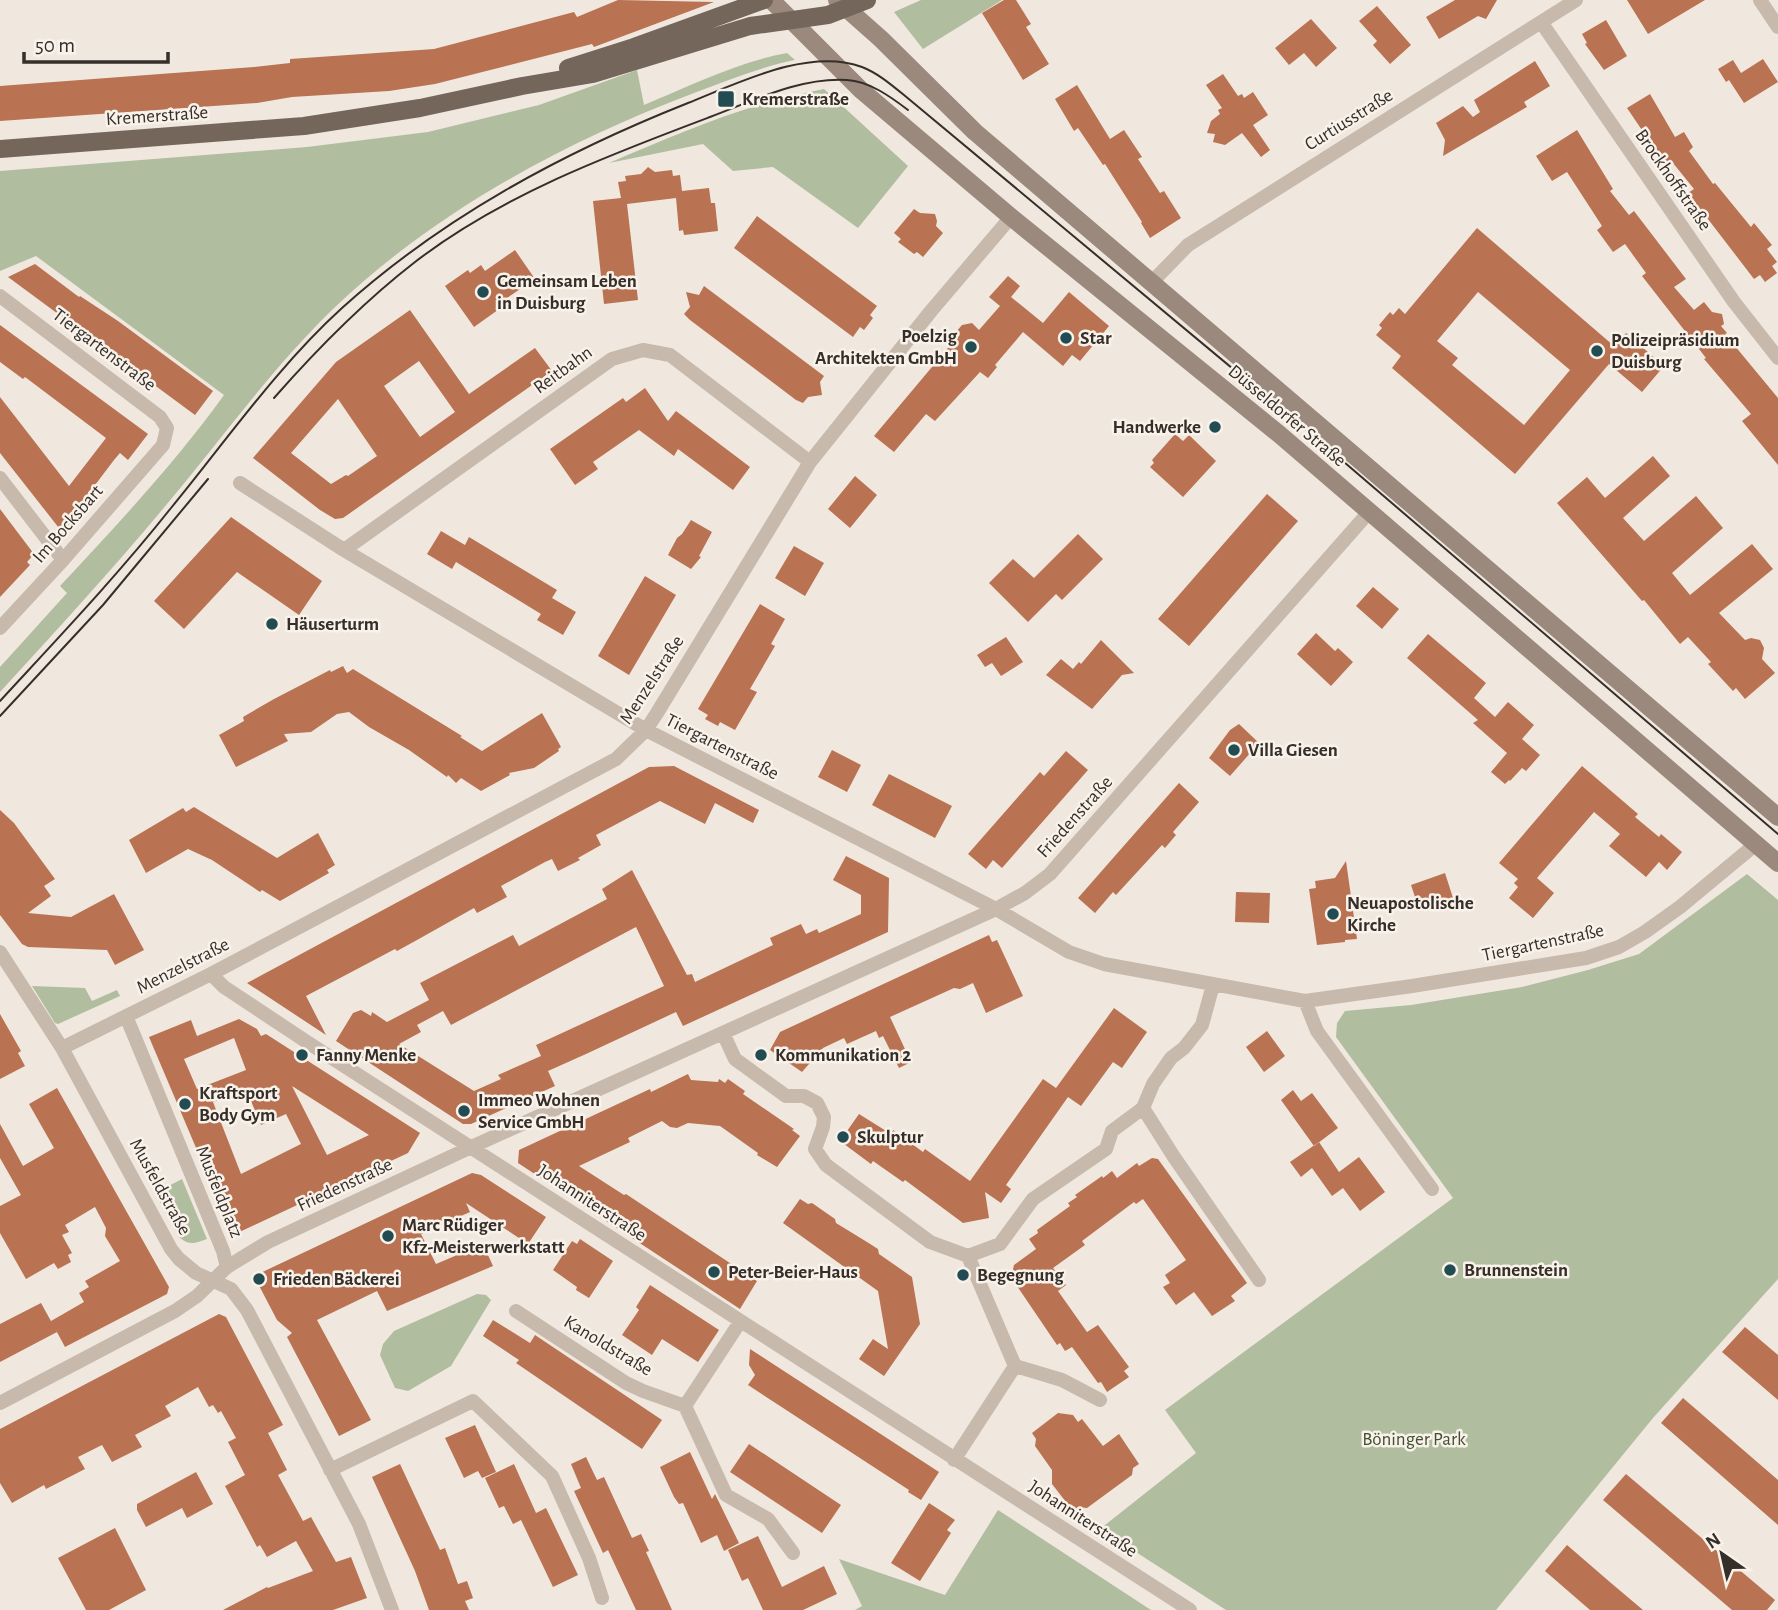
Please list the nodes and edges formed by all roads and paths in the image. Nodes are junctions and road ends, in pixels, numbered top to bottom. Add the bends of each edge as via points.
1 (764, 0) edge
2 (771, 0) edge
3 (867, 0) edge
4 (1576, 0) edge
5 (1760, 0) edge
6 (842, 4) edge
7 (792, 21) junction
8 (1541, 22) junction
9 (1778, 27) edge
10 (522, 86) junction
11 (0, 149) edge
12 (1011, 217) junction
13 (1151, 284) junction
14 (0, 296) edge
15 (1778, 358) edge
16 (163, 445) joint
17 (810, 462) junction
18 (0, 478) edge
19 (240, 483) dead end
20 (1369, 512) junction
21 (344, 550) junction
22 (63, 560) junction
23 (0, 628) edge
24 (646, 730) junction
25 (1778, 817) edge
26 (1756, 844) junction
27 (1778, 863) edge
28 (996, 909) junction
29 (0, 952) edge
30 (211, 974) junction
31 (1213, 985) junction
32 (1305, 1000) junction
33 (126, 1016) junction
34 (723, 1033) junction
35 (62, 1048) junction
36 (1143, 1108) junction
37 (470, 1148) junction
38 (1432, 1189) dead end
39 (968, 1256) junction
40 (226, 1267) junction
41 (214, 1280) junction
42 (1259, 1280) dead end
43 (516, 1311) dead end
44 (740, 1322) junction
45 (1015, 1366) junction
46 (1100, 1399) dead end
47 (0, 1403) edge
48 (685, 1406) junction
49 (954, 1460) junction
50 (330, 1470) junction
51 (793, 1553) dead end
52 (602, 1598) dead end
53 (392, 1610) edge
54 (1190, 1610) edge

1 - 10 main road, Kremerstraße
2 - 7 main road, Düsseldorfer Straße
3 - 6 main road, Kremerstraße
4 - 8 street, Curtiusstraße
5 - 9 street
6 - 7 main road, Kremerstraße
6 - 13 main road, Düsseldorfer Straße via 975,132
7 - 10 main road, Kremerstraße via 750,26 593,74
7 - 12 main road, Düsseldorfer Straße via 861,90
8 - 13 street, Curtiusstraße via 1188,245
8 - 15 street, Brockhoffstraße via 1734,302
10 - 11 main road, Kremerstraße via 304,126
12 - 17 street, Menzelstraße
12 - 20 main road, Düsseldorfer Straße
13 - 25 main road, Düsseldorfer Straße
14 - 16 street, Tiergartenstraße via 160,417 167,428
16 - 22 street, Im Bocksbart
17 - 21 street, Reitbahn via 670,355 643,350 612,359
17 - 24 street, Menzelstraße
18 - 22 street
19 - 21 street, Tiergartenstraße
20 - 26 main road, Düsseldorfer Straße
20 - 28 street, Friedenstraße via 1050,874
21 - 24 street, Tiergartenstraße
22 - 23 street, Im Bocksbart
24 - 28 street, Tiergartenstraße
24 - 30 street, Menzelstraße via 616,759
26 - 27 main road, Düsseldorfer Straße
26 - 32 street, Tiergartenstraße via 1680,907 1619,947 1528,968
28 - 31 street, Tiergartenstraße via 1079,956
28 - 34 street, Friedenstraße
29 - 35 street, Musfeldstraße
30 - 33 street, Menzelstraße
30 - 37 street, Johanniterstraße via 223,987
31 - 32 street, Tiergartenstraße
31 - 36 street via 1202,1025 1171,1058
32 - 38 street via 1317,1031
33 - 35 street, Menzelstraße
33 - 40 street, Musfeldplatz
34 - 37 street, Friedenstraße
34 - 39 street via 736,1059 786,1096 817,1102 824,1117 815,1149 826,1165 930,1242
35 - 41 street, Musfeldstraße via 171,1249 196,1273
36 - 39 street via 1112,1131 1106,1149 1034,1199 1000,1244
36 - 42 street
37 - 40 street, Friedenstraße via 268,1242
37 - 44 street, Johanniterstraße
39 - 45 street
40 - 41 street, Friedenstraße
41 - 47 street, Friedenstraße via 161,1320
41 - 50 street, Musfeldstraße via 231,1289 247,1310
43 - 48 street, Kanoldstraße via 626,1383
44 - 48 street
44 - 49 street, Johanniterstraße
45 - 46 street via 1062,1380
45 - 49 street
48 - 51 street via 726,1495 768,1519
49 - 54 street, Johanniterstraße
50 - 52 street via 473,1401 552,1476
50 - 53 street, Musfeldstraße via 359,1524

